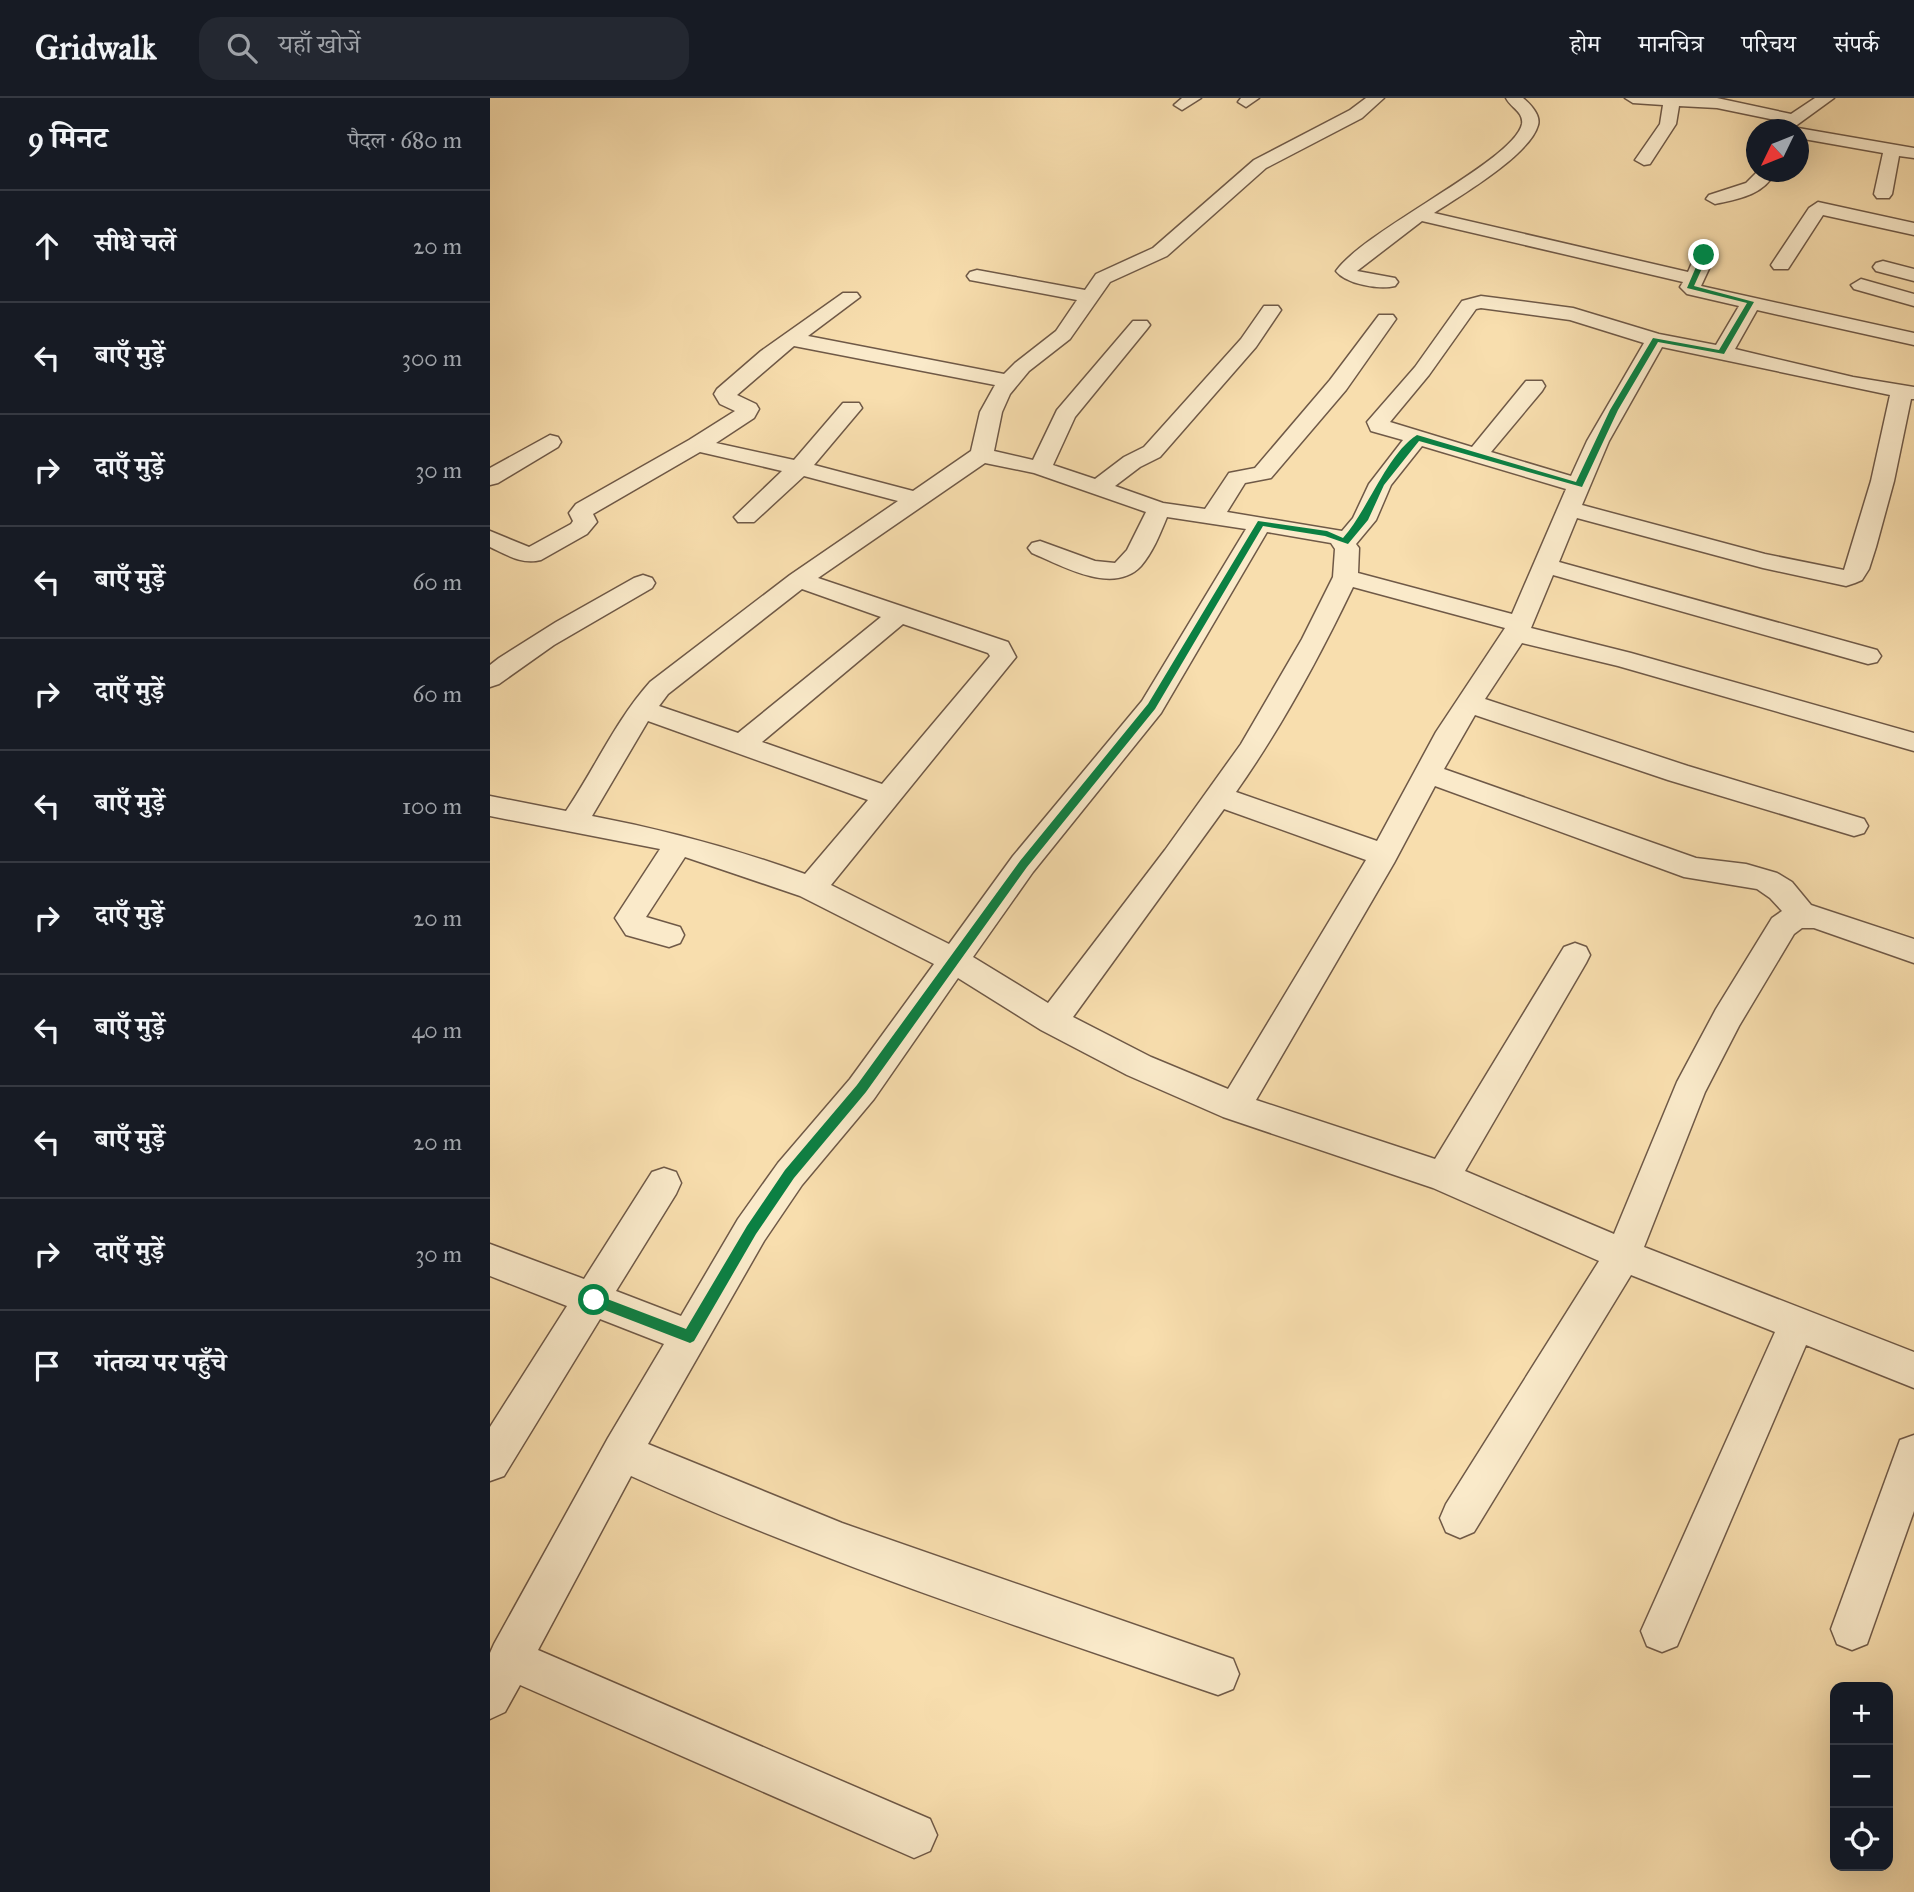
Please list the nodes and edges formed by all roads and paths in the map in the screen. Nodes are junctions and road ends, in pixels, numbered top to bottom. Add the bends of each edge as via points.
1 (1377, 98) edge
2 (1503, 98) edge
3 (1520, 98) edge
4 (1633, 98) edge
5 (1826, 98) edge
6 (1514, 99) edge
7 (1661, 99) edge
8 (1771, 119) edge
9 (1803, 119) edge
10 (1809, 129) edge
11 (1892, 149) junction
12 (1914, 153) edge
13 (1644, 160) dead end
14 (1761, 182) edge
15 (1883, 194) dead end
16 (1715, 199) dead end
17 (1418, 215) junction
18 (1914, 229) edge
19 (1702, 248) dead end
20 (1781, 265) dead end
21 (1883, 267) dead end
22 (1914, 275) edge
23 (977, 276) dead end
24 (1693, 279) junction
25 (1388, 282) dead end
26 (1861, 285) dead end
27 (850, 297) dead end
28 (1091, 297) junction
29 (1914, 300) edge
30 (1751, 302) junction
31 (1271, 310) dead end
32 (1386, 319) dead end
33 (1140, 325) dead end
34 (791, 339) junction
35 (1914, 339) edge
36 (1656, 340) junction
37 (1722, 352) junction
38 (1008, 381) junction
39 (1534, 386) dead end
40 (1907, 392) edge
41 (851, 408) dead end
42 (1417, 438) junction
43 (550, 442) dead end
44 (697, 446) junction
45 (1478, 454) junction
46 (981, 455) junction
47 (799, 468) junction
48 (1040, 468) junction
49 (490, 478) edge
50 (1100, 487) junction
51 (1574, 497) junction
52 (919, 500) junction
53 (1159, 509) junction
54 (1213, 516) junction
55 (746, 517) dead end
56 (1261, 523) junction
57 (490, 538) edge
58 (1345, 542) junction
59 (1040, 548) dead end
60 (1547, 566) junction
61 (1345, 577) junction
62 (799, 580) junction
63 (643, 583) dead end
64 (900, 614) junction
65 (1518, 629) junction
66 (1868, 656) dead end
67 (490, 678) edge
68 (1469, 703) junction
69 (641, 709) junction
70 (1914, 742) edge
71 (741, 744) junction
72 (1429, 774) junction
73 (887, 796) junction
74 (1219, 797) junction
75 (490, 806) edge
76 (574, 821) junction
77 (1854, 826) dead end
78 (678, 845) junction
79 (1384, 855) junction
80 (811, 888) junction
81 (1803, 916) junction
82 (669, 935) dead end
83 (1914, 951) edge
84 (1575, 955) dead end
85 (955, 961) junction
86 (1052, 1021) junction
87 (1235, 1107) junction
88 (1443, 1177) junction
89 (664, 1183) dead end
90 (1623, 1255) junction
91 (490, 1260) edge
92 (594, 1300) junction
93 (1797, 1324) junction
94 (690, 1336) junction
95 (1914, 1370) edge
96 (622, 1452) junction
97 (1914, 1454) edge
98 (490, 1462) edge
99 (1460, 1518) dead end
100 (1852, 1629) dead end
101 (1662, 1631) dead end
102 (1218, 1674) dead end
103 (500, 1678) edge
104 (914, 1835) dead end

1 - 28 street via 1356,114 1266,160 1160,252 1103,278
2 - 6 street
3 - 6 street
4 - 7 street
5 - 9 street
6 - 17 street via 1529,114 1526,134 1481,175
7 - 8 street via 1717,103
7 - 13 street via 1668,124
10 - 11 street
11 - 12 street
11 - 15 street
14 - 16 street
17 - 24 street
17 - 25 street via 1346,271
18 - 20 street via 1818,208
19 - 24 street via 1704,258
21 - 22 street
23 - 28 street
24 - 30 street via 1693,290
26 - 29 street
27 - 34 street
28 - 38 street via 1063,335
30 - 35 street
30 - 37 street
31 - 50 street via 1249,343 1152,452
32 - 54 street via 1338,385 1263,473 1235,480
33 - 48 street via 1065,415
34 - 38 street
34 - 44 street via 725,394 746,406 746,413
36 - 37 street
36 - 42 street via 1573,314 1481,302 1469,305 1378,422 1385,430
36 - 51 street via 1614,410
37 - 40 street
38 - 46 street via 991,412
39 - 45 street
40 - 51 street via 1874,521 1857,569 1846,578 1763,561
41 - 47 street
42 - 45 street
42 - 58 street via 1380,484 1364,520
43 - 49 street
44 - 47 street
44 - 57 street via 584,509 584,526 538,553 527,555
45 - 51 street
46 - 48 street
46 - 52 street
47 - 52 street
47 - 55 street
48 - 50 street
50 - 53 street
51 - 60 street
52 - 62 street
53 - 54 street
53 - 59 street via 1131,562 1114,572 1101,572
54 - 56 street
56 - 58 street via 1327,534
56 - 85 street via 1152,706 1023,864
58 - 61 street
60 - 65 street
60 - 66 street
61 - 65 street
61 - 74 street via 1281,701
62 - 64 street
62 - 69 street via 684,666
63 - 67 street via 557,632
64 - 71 street
64 - 73 street via 999,648 1003,657
65 - 68 street
65 - 70 street
68 - 72 street
68 - 77 street
69 - 71 street
69 - 76 street
71 - 73 street
72 - 79 street
72 - 81 street via 1694,869 1767,881 1782,890
73 - 80 street
74 - 79 street
74 - 86 street
75 - 76 street
76 - 78 street
78 - 80 street
78 - 82 street via 630,918 636,927
79 - 87 street
80 - 85 street
81 - 83 street
81 - 90 street via 1783,926 1727,1018 1689,1092
84 - 88 street
85 - 86 street
85 - 94 street via 862,1089 790,1174 751,1230
86 - 87 street via 1139,1066
87 - 88 street
88 - 90 street
89 - 92 street
90 - 93 street
90 - 99 street
91 - 92 street
92 - 94 street
92 - 98 street
93 - 95 street
93 - 101 street
94 - 96 street
96 - 102 street via 791,1523
96 - 103 street
97 - 100 street
103 - 104 street

